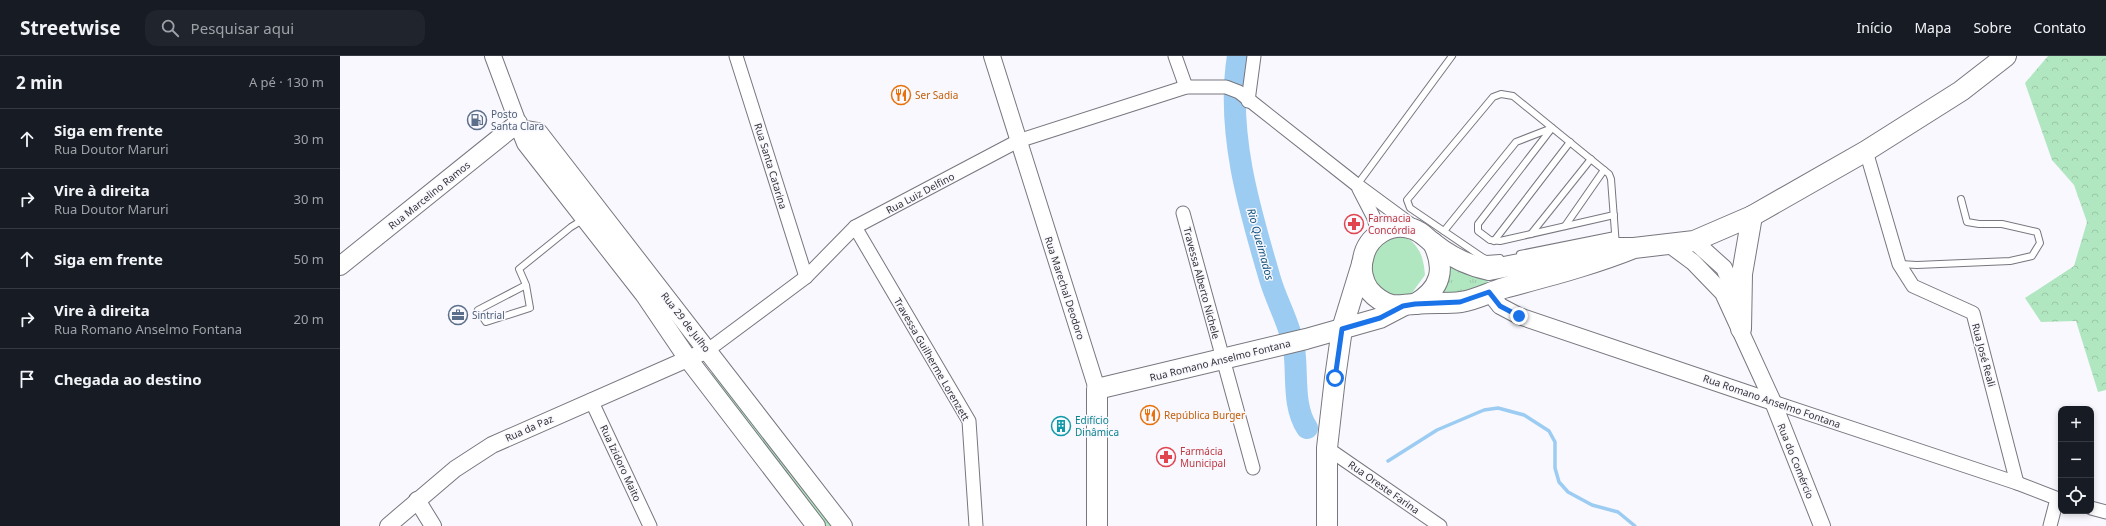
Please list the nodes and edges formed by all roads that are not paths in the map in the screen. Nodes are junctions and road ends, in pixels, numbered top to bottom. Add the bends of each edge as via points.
1 (493, 56) edge
2 (736, 56) edge
3 (992, 56) edge
4 (1175, 56) edge
5 (1254, 56) edge
6 (1452, 56) edge
7 (2006, 56) edge
8 (1186, 88) junction
9 (1243, 96) junction
10 (520, 126) junction
11 (1552, 128) junction
12 (1018, 142) junction
13 (1570, 142) junction
14 (1866, 151) junction
15 (1591, 159) junction
16 (1604, 170) junction
17 (1357, 185) junction
18 (1961, 199) dead end
19 (591, 213) junction
20 (1183, 213) dead end
21 (1614, 215) junction
22 (1752, 216) junction
23 (1564, 226) junction
24 (855, 227) junction
25 (1379, 234) junction
26 (1532, 234) junction
27 (1433, 236) junction
28 (1494, 241) junction
29 (1694, 241) junction
30 (1622, 243) junction
31 (1670, 245) junction
32 (1515, 255) dead end
33 (1508, 256) dead end
34 (1362, 264) junction
35 (1899, 264) junction
36 (340, 266) edge
37 (1490, 270) junction
38 (806, 277) junction
39 (526, 285) junction
40 (1489, 292) junction
41 (1409, 305) junction
42 (1342, 329) junction
43 (1741, 330) junction
44 (708, 350) junction
45 (688, 359) junction
46 (1222, 359) junction
47 (1097, 389) junction
48 (591, 400) junction
49 (1773, 402) junction
50 (1327, 448) junction
51 (1253, 468) dead end
52 (2017, 483) junction
53 (418, 500) junction
54 (2058, 500) edge
55 (2058, 503) edge
56 (2094, 509) edge
57 (2106, 512) edge
58 (388, 526) edge
59 (433, 526) edge
60 (650, 526) edge
61 (816, 526) edge
62 (843, 526) edge
63 (976, 526) edge
64 (1097, 526) edge
65 (1327, 526) edge
66 (1440, 526) edge
67 (1822, 526) edge
68 (2050, 526) edge

1 - 10 street, Rua 29 de Julho
2 - 38 street, Rua Santa Catarina
3 - 12 street, Rua Marechal Deodoro
4 - 8 street
5 - 9 street
6 - 17 lane
7 - 14 main road via 1961,91
8 - 9 street, Rua Luiz Delfino via 1226,87
8 - 12 street, Rua Luiz Delfino
9 - 17 street
10 - 19 main road, Rua 29 de Julho via 526,143
10 - 36 main road, Rua Marcelino Ramos
11 - 13 lane
11 - 27 lane via 1516,142
11 - 27 lane via 1512,96 1501,94 1493,97 1408,200 1410,208
11 - 28 lane via 1478,224 1478,231
12 - 24 street, Rua Luiz Delfino
12 - 47 street, Rua Marechal Deodoro
13 - 15 lane
13 - 28 lane
14 - 22 main road
14 - 35 street, Rua José Reali
15 - 16 lane
15 - 26 lane
16 - 21 lane via 1611,178
16 - 23 lane
17 - 25 street
17 - 27 street
18 - 35 lane via 1967,222 2002,224 2037,232 2040,243 2032,256 2010,261
19 - 39 lane via 519,269
19 - 44 main road, Rua 29 de Julho
19 - 45 main road, Rua 29 de Julho
20 - 46 street, Travessa Alberto Nichele
21 - 23 lane
21 - 30 lane
22 - 29 main road
22 - 43 main road via 1742,274
23 - 26 lane
24 - 38 street, Rua Luiz Delfino
24 - 63 street, Travessa Guilherme Lorenzett via 968,421
25 - 27 main road via 1390,228 1401,227
25 - 34 main road via 1364,252
26 - 28 lane
27 - 33 lane via 1486,259
27 - 37 main road via 1474,267
27 - 41 main road via 1440,266 1439,278 1426,297
29 - 31 main road
29 - 43 street via 1724,268 1736,295
30 - 31 main road
30 - 32 lane
30 - 37 main road
30 - 40 main road via 1602,261
31 - 43 street via 1693,262 1722,293
34 - 41 main road via 1363,277 1368,289 1378,299 1390,305
34 - 42 main road
35 - 52 street, Rua José Reali via 1913,286 1973,313
37 - 40 main road
38 - 44 street, Rua Luiz Delfino
39 - 39 lane via 530,308 486,322 478,310
40 - 41 main road via 1460,302
40 - 49 street, Rua Romano Anselmo Fontana via 1500,306 1519,316
41 - 42 main road, Rua Romano Anselmo Fontana via 1380,318
42 - 46 main road, Rua Romano Anselmo Fontana
42 - 50 main road
43 - 49 street, Rua do Comércio
44 - 45 street, Rua Luiz Delfino
44 - 62 main road, Rua 29 de Julho
45 - 48 street, Rua da Paz
45 - 61 main road, Rua 29 de Julho
46 - 47 main road, Rua Romano Anselmo Fontana
46 - 51 street, Travessa Alberto Nichele
47 - 64 main road, Rua Marechal Deodoro
48 - 53 street, Rua da Paz via 492,445 455,469
48 - 60 street, Rua Izidoro Maito
49 - 52 street, Rua Romano Anselmo Fontana
49 - 67 street, Rua do Comércio
50 - 65 main road
50 - 66 street, Rua Oreste Farina
52 - 54 street, Rua Romano Anselmo Fontana
53 - 58 street, Rua da Paz
53 - 59 street
55 - 68 street
56 - 57 street

